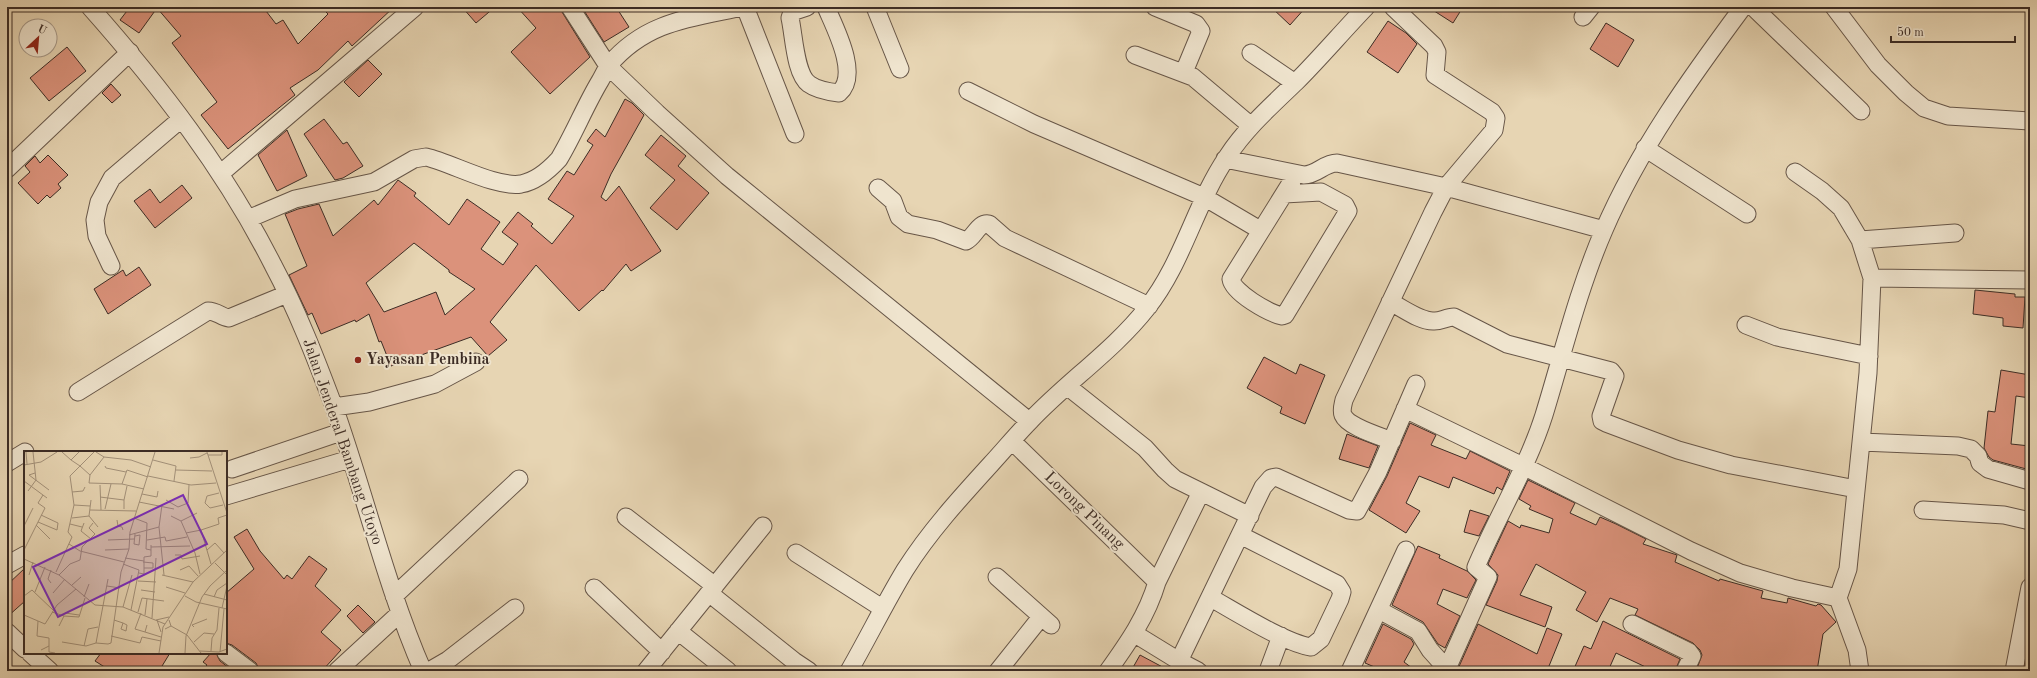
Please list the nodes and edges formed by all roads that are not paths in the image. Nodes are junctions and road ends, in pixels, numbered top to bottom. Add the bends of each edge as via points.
1 (90, 7) edge
2 (570, 7) edge
3 (744, 7) edge
4 (807, 7) edge
5 (826, 7) edge
6 (875, 7) edge
7 (1155, 7) edge
8 (1366, 7) edge
9 (1393, 7) edge
10 (1743, 7) edge
11 (1753, 7) edge
12 (1834, 7) edge
13 (412, 8) edge
14 (130, 52) junction
15 (1251, 53) dead end
16 (1135, 55) dead end
17 (608, 66) junction
18 (900, 70) dead end
19 (1184, 72) junction
20 (1295, 83) junction
21 (968, 91) dead end
22 (1861, 111) dead end
23 (180, 118) junction
24 (2030, 121) edge
25 (1250, 125) junction
26 (794, 134) dead end
27 (1645, 148) junction
28 (1225, 159) junction
29 (7, 169) edge
30 (1795, 172) dead end
31 (220, 174) junction
32 (1446, 187) junction
33 (878, 188) dead end
34 (1204, 197) junction
35 (1747, 214) dead end
36 (248, 219) junction
37 (1260, 230) junction
38 (1604, 230) junction
39 (1955, 233) dead end
40 (1860, 240) junction
41 (111, 266) dead end
42 (1872, 278) junction
43 (2030, 280) edge
44 (287, 294) junction
45 (1390, 302) junction
46 (1149, 306) junction
47 (1746, 325) dead end
48 (1869, 356) junction
49 (1559, 359) junction
50 (476, 362) dead end
51 (1416, 384) dead end
52 (1067, 386) junction
53 (78, 392) dead end
54 (334, 407) junction
55 (1406, 409) junction
56 (1029, 422) junction
57 (341, 432) junction
58 (1012, 441) junction
59 (1392, 441) junction
60 (1861, 442) junction
61 (24, 453) edge
62 (350, 459) junction
63 (7, 463) edge
64 (1523, 466) junction
65 (232, 469) dead end
66 (519, 479) dead end
67 (2030, 481) edge
68 (1856, 489) junction
69 (1201, 492) junction
70 (227, 496) edge
71 (1923, 510) dead end
72 (1250, 516) junction
73 (626, 517) dead end
74 (2030, 521) edge
75 (763, 526) dead end
76 (1240, 535) junction
77 (1406, 550) dead end
78 (796, 553) dead end
79 (24, 556) edge
80 (7, 565) edge
81 (997, 577) dead end
82 (1157, 582) junction
83 (2030, 587) edge
84 (594, 588) dead end
85 (712, 590) junction
86 (394, 596) junction
87 (1211, 598) junction
88 (1838, 598) junction
89 (515, 608) dead end
90 (882, 608) junction
91 (1379, 610) junction
92 (400, 613) junction
93 (1632, 624) dead end
94 (678, 631) junction
95 (7, 632) edge
96 (1135, 634) junction
97 (1281, 636) junction
98 (24, 647) edge
99 (662, 652) junction
100 (31, 654) edge
101 (227, 654) edge
102 (1180, 661) junction
103 (1446, 670) edge
104 (50, 671) edge
105 (250, 671) edge
106 (337, 671) edge
107 (423, 671) edge
108 (430, 671) edge
109 (646, 671) edge
110 (728, 671) edge
111 (808, 671) edge
112 (849, 671) edge
113 (998, 671) edge
114 (1108, 671) edge
115 (1198, 671) edge
116 (1268, 671) edge
117 (1350, 671) edge
118 (1685, 671) edge
119 (1860, 671) edge
120 (2014, 671) edge

1 - 14 street, Jalan Jenderal Bambang Utoyo
2 - 17 street
3 - 17 street via 689,17 667,24 628,47
3 - 26 street
4 - 5 street via 792,12 790,18 798,68 808,84 839,93 845,88 847,79 845,55
6 - 18 street
7 - 19 street via 1201,28 1202,31
8 - 20 street
9 - 32 street via 1434,46 1437,52 1435,75 1492,112 1496,118 1494,130
10 - 27 street
11 - 22 street
12 - 24 street via 1878,65 1906,94 1924,108 1948,116
13 - 31 street
14 - 23 street, Jalan Jenderal Bambang Utoyo
14 - 29 street
15 - 20 street
16 - 19 street
17 - 36 street via 559,159 547,172 536,178 520,184 505,183 426,157 414,159 374,182 295,199
17 - 56 street via 657,114 731,179
19 - 25 street
20 - 25 street
21 - 34 street via 1034,124
23 - 31 street, Jalan Jenderal Bambang Utoyo
23 - 41 street via 112,178 99,202 95,220 97,236
25 - 28 street
27 - 35 street
27 - 38 street
28 - 32 street via 1304,175 1316,173 1332,163 1337,163
28 - 34 street
30 - 40 street via 1835,202
31 - 36 street, Jalan Jenderal Bambang Utoyo
32 - 38 street
32 - 45 street
33 - 46 street via 893,201 899,217 908,224 937,230 966,241 979,227 989,224 1005,238
34 - 37 street
34 - 46 street via 1177,259
36 - 44 street, Jalan Jenderal Bambang Utoyo
37 - 37 street via 1288,187 1321,192 1345,205 1348,211 1285,315 1282,316 1257,304 1231,283 1233,273
38 - 49 street
39 - 40 street
40 - 42 street
42 - 43 street
42 - 48 street
44 - 53 street via 229,318 208,311
44 - 54 street, Jalan Jenderal Bambang Utoyo
45 - 49 street via 1435,322 1446,317 1454,317 1507,344
45 - 59 street via 1342,409 1343,416 1349,423
46 - 52 street via 1114,344
47 - 48 street via 1777,337
48 - 60 street
49 - 64 street via 1544,416
49 - 68 street via 1613,373 1615,376 1601,416 1606,423 1678,450 1731,465
50 - 54 street via 435,384 382,399
51 - 55 street
52 - 56 street
52 - 69 street via 1145,448 1175,479
54 - 57 street, Jalan Jenderal Bambang Utoyo
55 - 59 street
55 - 64 street
56 - 58 street
57 - 62 street, Jalan Jenderal Bambang Utoyo
57 - 65 street
58 - 82 street, Lorong Pinang
58 - 90 street via 941,521 906,568
59 - 72 street via 1357,511 1349,510 1276,477 1267,480
60 - 67 street via 1958,446 1971,449 1978,456 1980,463 1988,469
60 - 68 street
61 - 63 street
62 - 70 street
62 - 86 street, Jalan Jenderal Bambang Utoyo
64 - 88 street via 1740,573
64 - 103 street via 1476,567 1488,577
66 - 86 street
68 - 88 street via 1848,569
69 - 72 street
69 - 82 street
71 - 74 street via 2004,516
72 - 76 street
73 - 85 street
75 - 85 street
76 - 87 street
76 - 97 street via 1337,584 1340,588 1340,598 1321,640 1316,645 1304,646
77 - 91 street
78 - 90 street
79 - 80 street
81 - 113 street via 1046,621
82 - 96 street
83 - 120 street
84 - 99 street
85 - 94 street
85 - 111 street
86 - 92 street, Jalan Jenderal Bambang Utoyo
87 - 97 street
87 - 102 street
88 - 119 street via 1857,650
89 - 108 street
90 - 112 street
91 - 103 street via 1418,631
91 - 117 street
92 - 106 street
92 - 107 street, Jalan Jenderal Bambang Utoyo
93 - 118 street via 1689,652 1692,656
94 - 99 street
94 - 110 street
95 - 98 street
96 - 102 street
96 - 114 street
97 - 116 street
99 - 109 street
100 - 104 street
101 - 105 street
102 - 115 street

